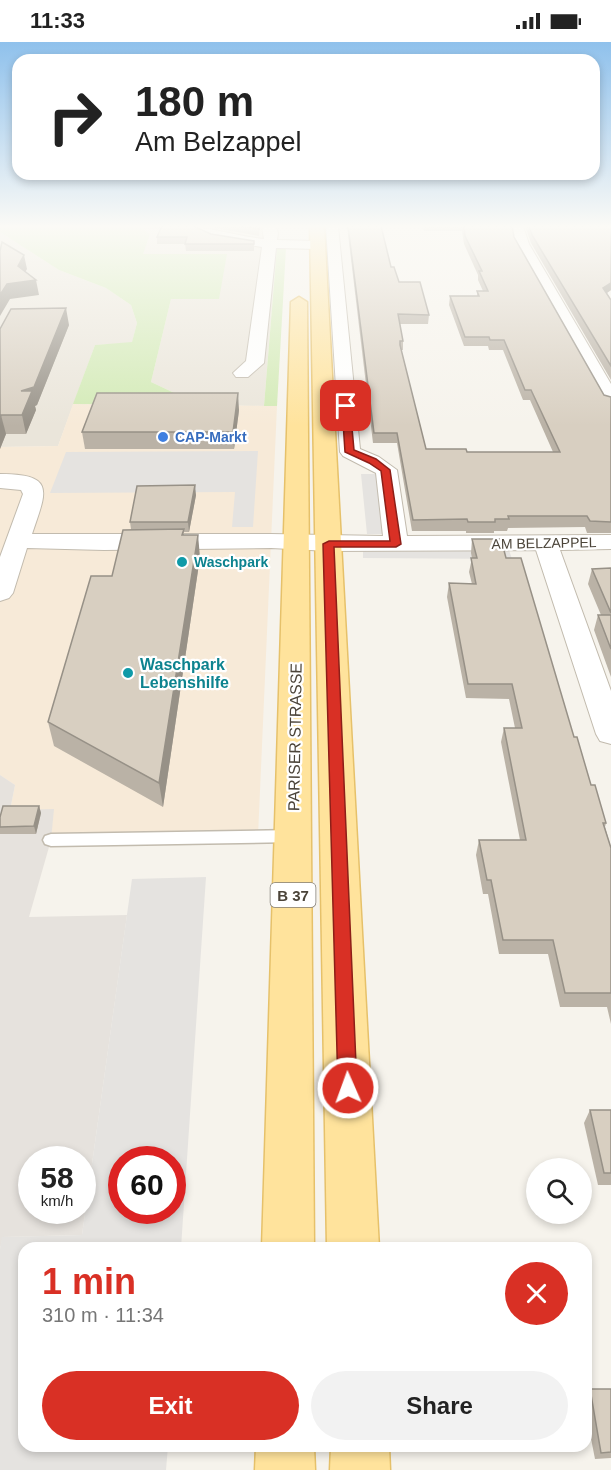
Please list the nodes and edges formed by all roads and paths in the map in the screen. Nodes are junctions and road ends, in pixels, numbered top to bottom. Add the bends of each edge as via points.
1 (263, 293) edge
2 (310, 293) edge
3 (310, 293) edge
4 (318, 293) edge
5 (550, 293) edge
6 (242, 373) dead end
7 (611, 400) edge
8 (0, 481) edge
9 (18, 541) junction
10 (611, 542) edge
11 (313, 543) junction
12 (396, 544) junction
13 (546, 544) junction
14 (0, 593) edge
15 (611, 734) edge
16 (294, 836) junction
17 (51, 840) dead end
18 (288, 1242) edge
19 (353, 1242) edge
20 (285, 1452) edge
21 (360, 1452) edge
22 (285, 1470) edge
23 (360, 1470) edge

1 - 6 street via 255,363
2 - 11 main road, PARISER STRASSE / B 37
3 - 11 main road, PARISER STRASSE / B 37
4 - 12 street via 350,452 386,470
5 - 7 street
8 - 9 street via 31,486 34,494
9 - 11 street, AM BELZAPPEL
9 - 14 street
10 - 13 street, AM BELZAPPEL
11 - 12 street, AM BELZAPPEL
11 - 16 main road, PARISER STRASSE / B 37
11 - 19 main road, PARISER STRASSE / B 37
12 - 13 street, AM BELZAPPEL
13 - 15 street
16 - 17 lane
16 - 18 main road, PARISER STRASSE / B 37
20 - 22 main road
21 - 23 main road

